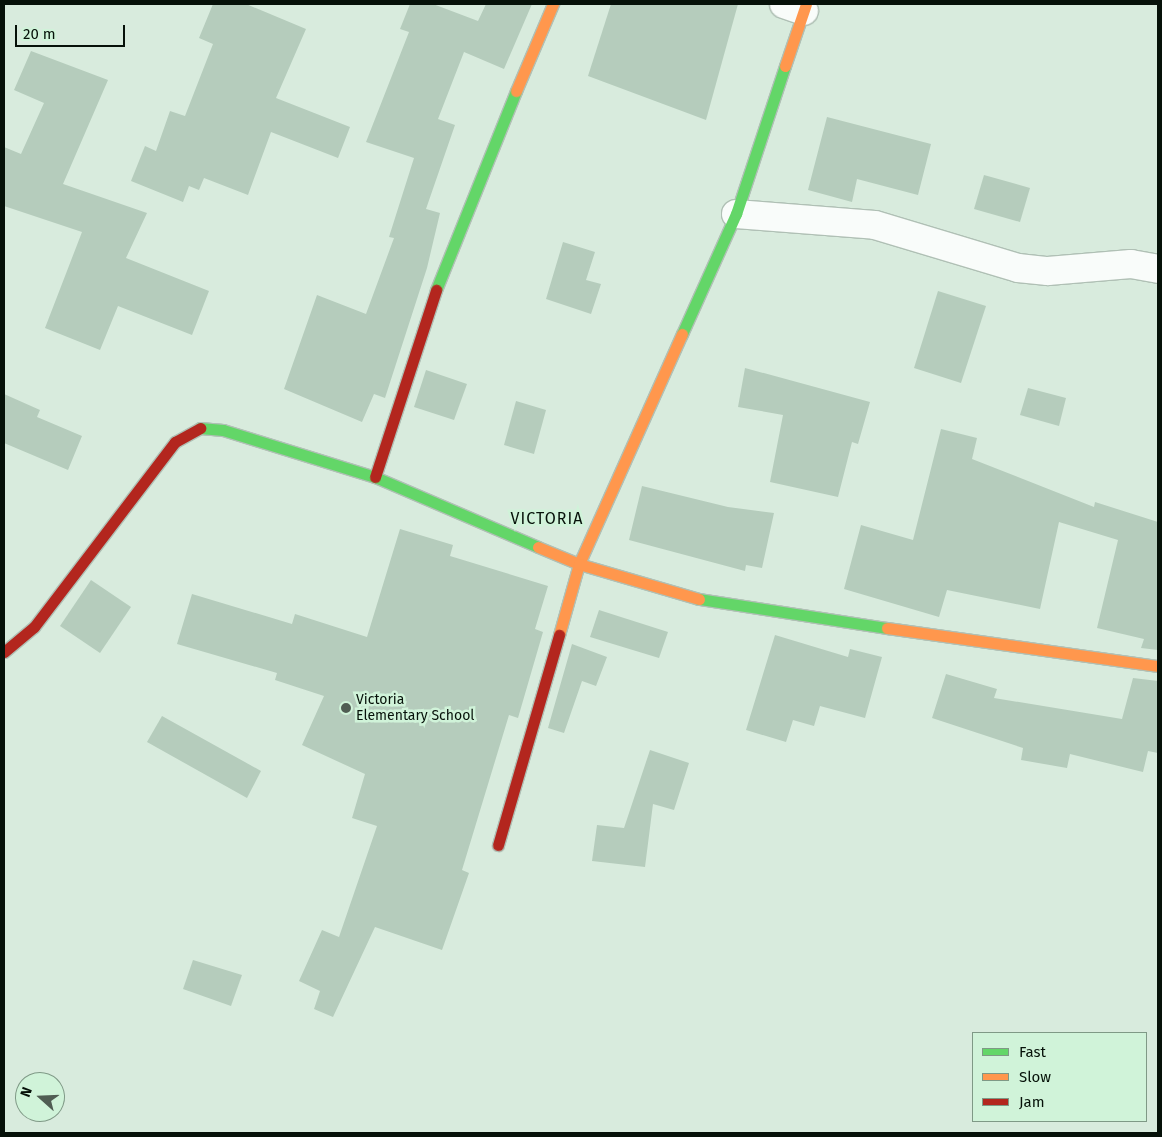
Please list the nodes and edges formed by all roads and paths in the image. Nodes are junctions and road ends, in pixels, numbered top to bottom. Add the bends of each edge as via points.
1 (553, 4) edge
2 (798, 6) edge
3 (736, 214) junction
4 (1158, 269) edge
5 (375, 477) junction
6 (579, 564) junction
7 (4, 652) edge
8 (1158, 666) edge
9 (498, 845) dead end

1 - 5 street via 449,251
2 - 3 street
3 - 4 street via 875,225 1018,268 1048,271 1131,264
3 - 6 street
5 - 6 street
5 - 7 street via 223,430 196,428 175,442 34,627
6 - 8 street via 681,596 989,644
6 - 9 street

